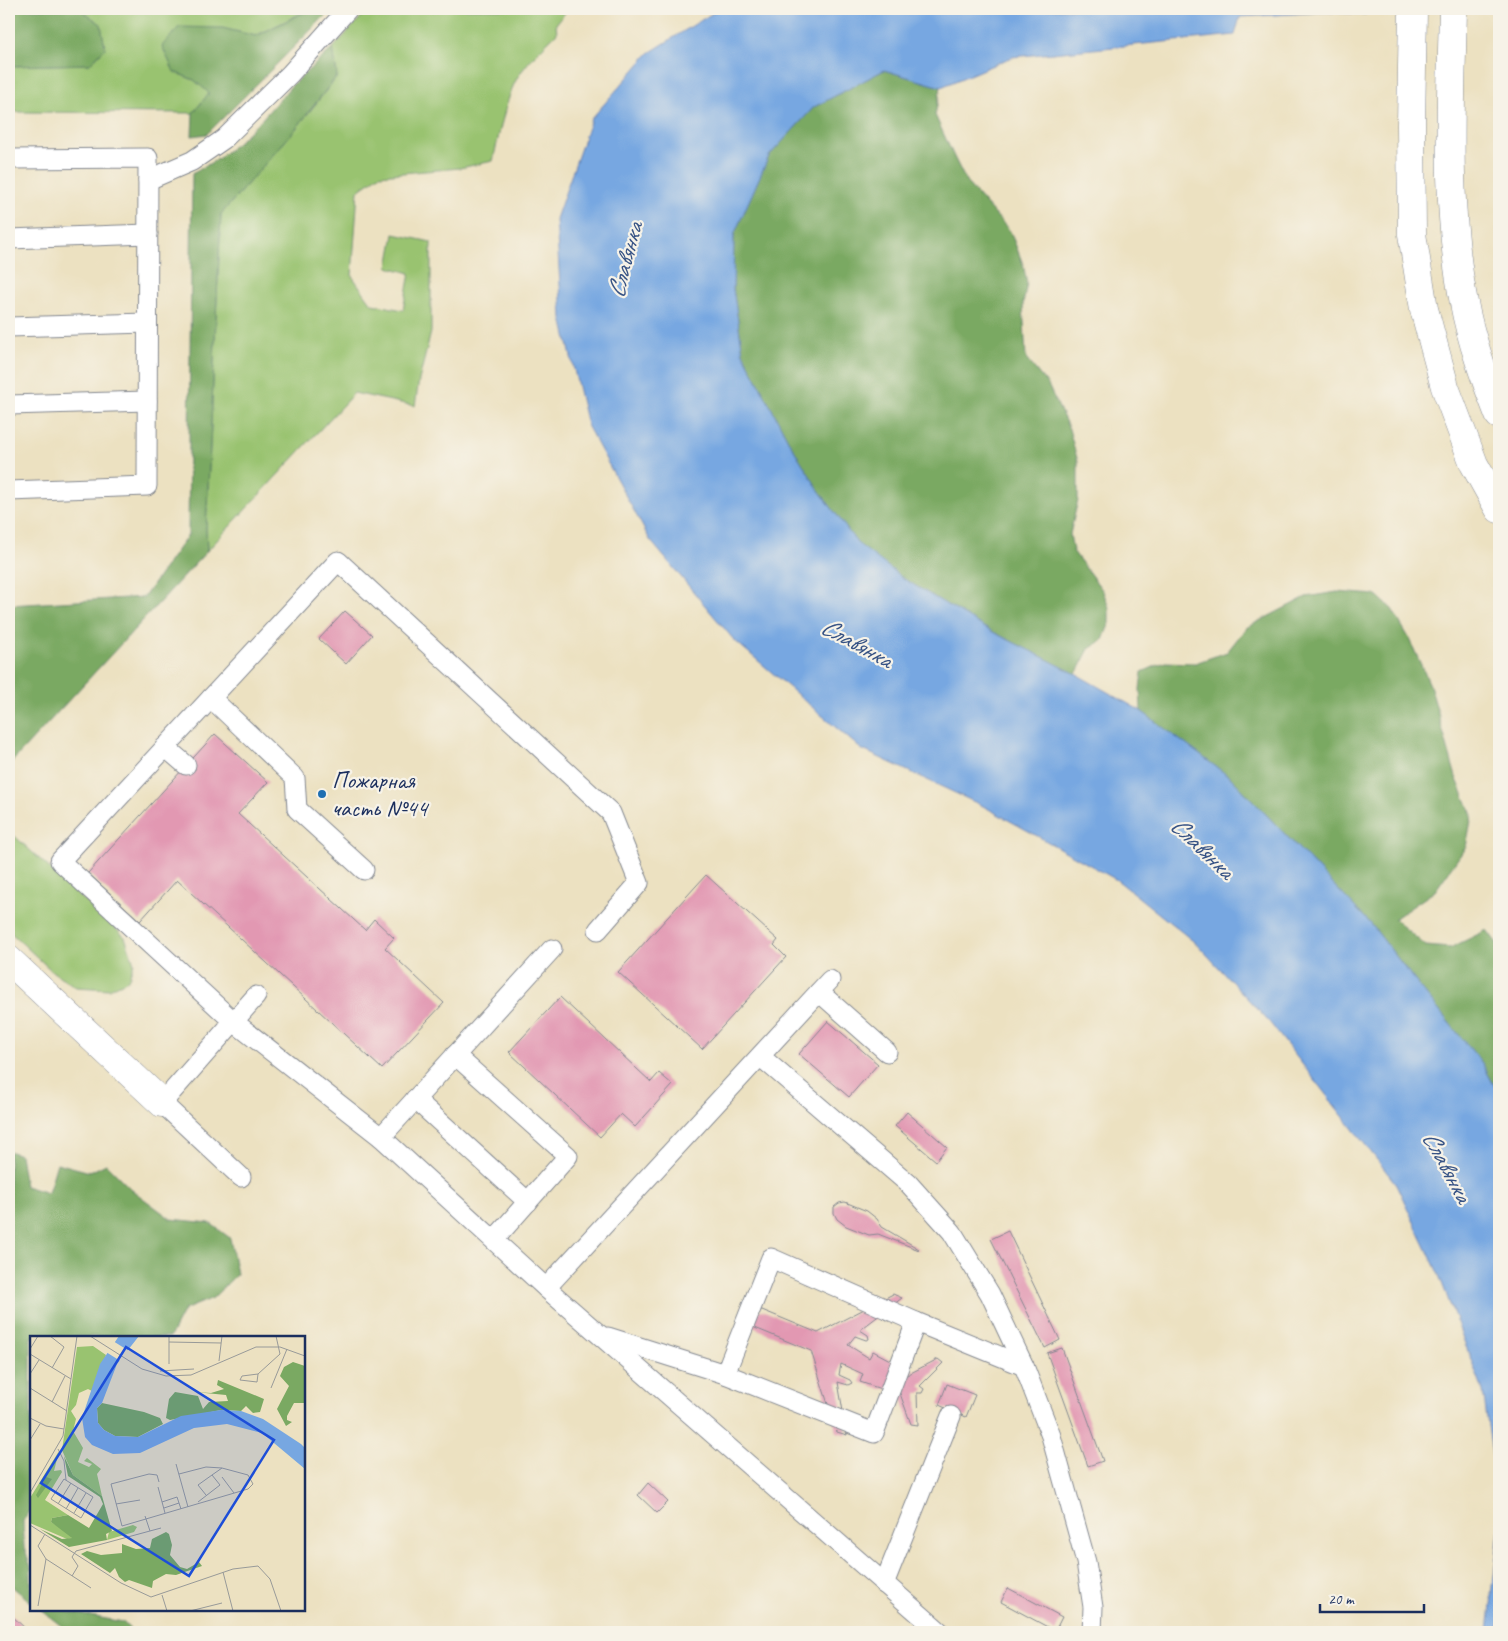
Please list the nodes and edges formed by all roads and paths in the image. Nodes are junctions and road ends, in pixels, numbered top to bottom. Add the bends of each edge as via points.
1 (348, 9) edge
2 (1413, 9) edge
3 (1453, 9) edge
4 (9, 159) edge
5 (148, 180) junction
6 (148, 234) junction
7 (9, 238) edge
8 (147, 322) junction
9 (9, 327) edge
10 (147, 401) junction
11 (9, 405) edge
12 (1499, 415) edge
13 (9, 491) edge
14 (1499, 509) edge
15 (211, 698) junction
16 (165, 747) junction
17 (186, 765) dead end
18 (364, 870) dead end
19 (598, 930) dead end
20 (552, 949) dead end
21 (9, 960) edge
22 (256, 996) dead end
23 (234, 1022) junction
24 (887, 1052) dead end
25 (455, 1056) junction
26 (761, 1057) junction
27 (415, 1099) junction
28 (162, 1103) junction
29 (382, 1137) junction
30 (241, 1177) dead end
31 (528, 1202) junction
32 (494, 1240) junction
33 (546, 1288) junction
34 (916, 1322) junction
35 (599, 1334) junction
36 (1024, 1366) junction
37 (725, 1374) junction
38 (951, 1416) dead end
39 (884, 1584) junction
40 (940, 1632) edge
41 (1092, 1632) edge

1 - 5 lane via 290,74 224,139 192,161
2 - 14 main road via 1412,234 1424,309 1445,387 1474,464
3 - 12 main road via 1450,126 1453,228 1464,304 1483,373
4 - 5 lane via 148,158
5 - 6 lane
6 - 7 lane
6 - 8 lane
8 - 9 lane
8 - 10 lane
10 - 11 lane
10 - 13 lane via 147,486
15 - 16 lane
15 - 18 lane via 294,778 297,809
15 - 19 lane via 338,561 611,814 639,883
16 - 17 lane
16 - 23 lane via 60,861
20 - 25 lane
21 - 28 main road
22 - 23 lane
23 - 28 lane
23 - 29 lane
24 - 26 lane via 825,986
25 - 27 lane
25 - 31 lane via 568,1156
26 - 33 lane
26 - 36 lane via 909,1184 952,1232 990,1294
27 - 29 lane
27 - 31 lane
28 - 30 lane
29 - 32 lane
31 - 32 lane
32 - 33 lane
33 - 35 lane
34 - 36 lane
34 - 37 lane via 874,1433
34 - 37 lane via 770,1258
35 - 37 lane
35 - 39 lane
36 - 41 lane via 1051,1436 1086,1562 1093,1607
38 - 39 lane
39 - 40 lane

